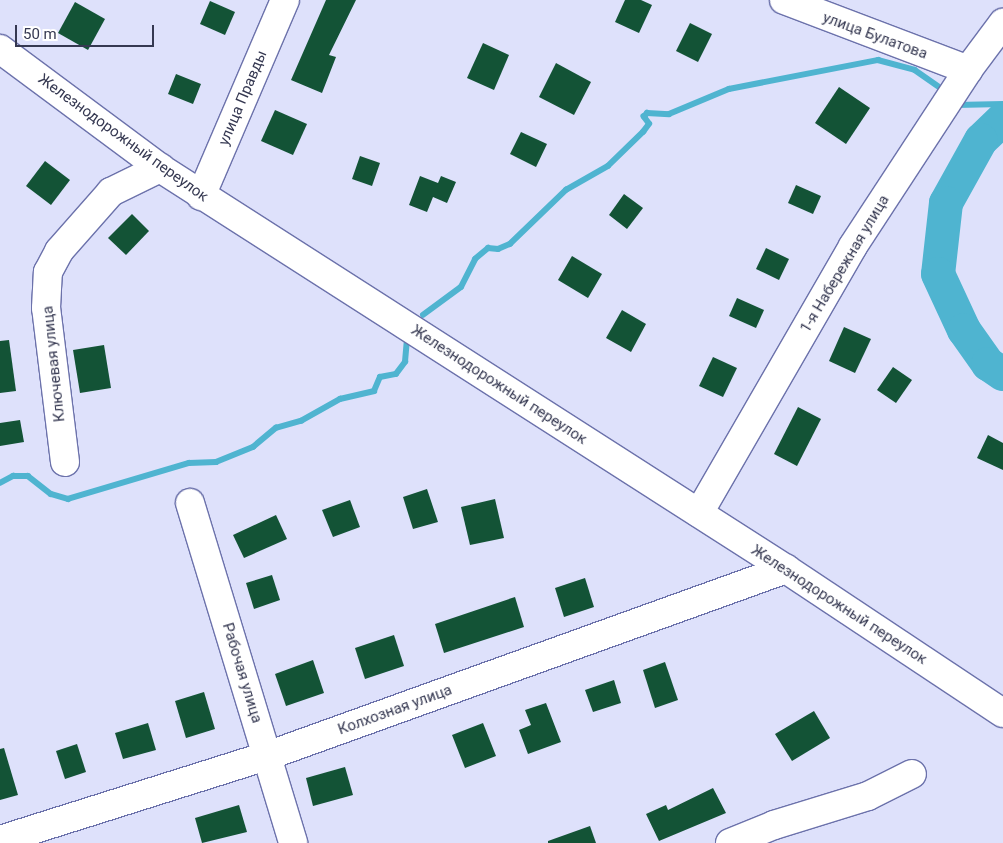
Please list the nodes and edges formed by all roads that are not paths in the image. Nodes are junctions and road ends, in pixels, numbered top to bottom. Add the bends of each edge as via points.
1 (285, 0) edge
2 (784, 0) edge
3 (1003, 23) edge
4 (0, 49) edge
5 (968, 70) junction
6 (160, 168) junction
7 (202, 196) junction
8 (65, 462) dead end
9 (190, 503) dead end
10 (699, 513) junction
11 (786, 569) junction
12 (1003, 713) edge
13 (267, 756) junction
14 (912, 774) dead end
15 (0, 840) edge
16 (293, 843) edge
17 (730, 843) edge

1 - 7 street, улица Правды
2 - 5 street, улица Булатова
3 - 5 street, 1-я Набережная улица
4 - 6 street, Железнодорожный переулок
5 - 10 street, 1-я Набережная улица via 854,246
6 - 7 street, Железнодорожный переулок
6 - 8 street, Ключевая улица via 110,192 59,251 48,272 46,308
7 - 10 street, Железнодорожный переулок
9 - 13 street, Рабочая улица
10 - 11 street, Железнодорожный переулок
11 - 12 street, Железнодорожный переулок
11 - 13 street, Колхозная улица
13 - 15 street, Колхозная улица
13 - 16 street, Рабочая улица
14 - 17 street via 868,796 774,825

